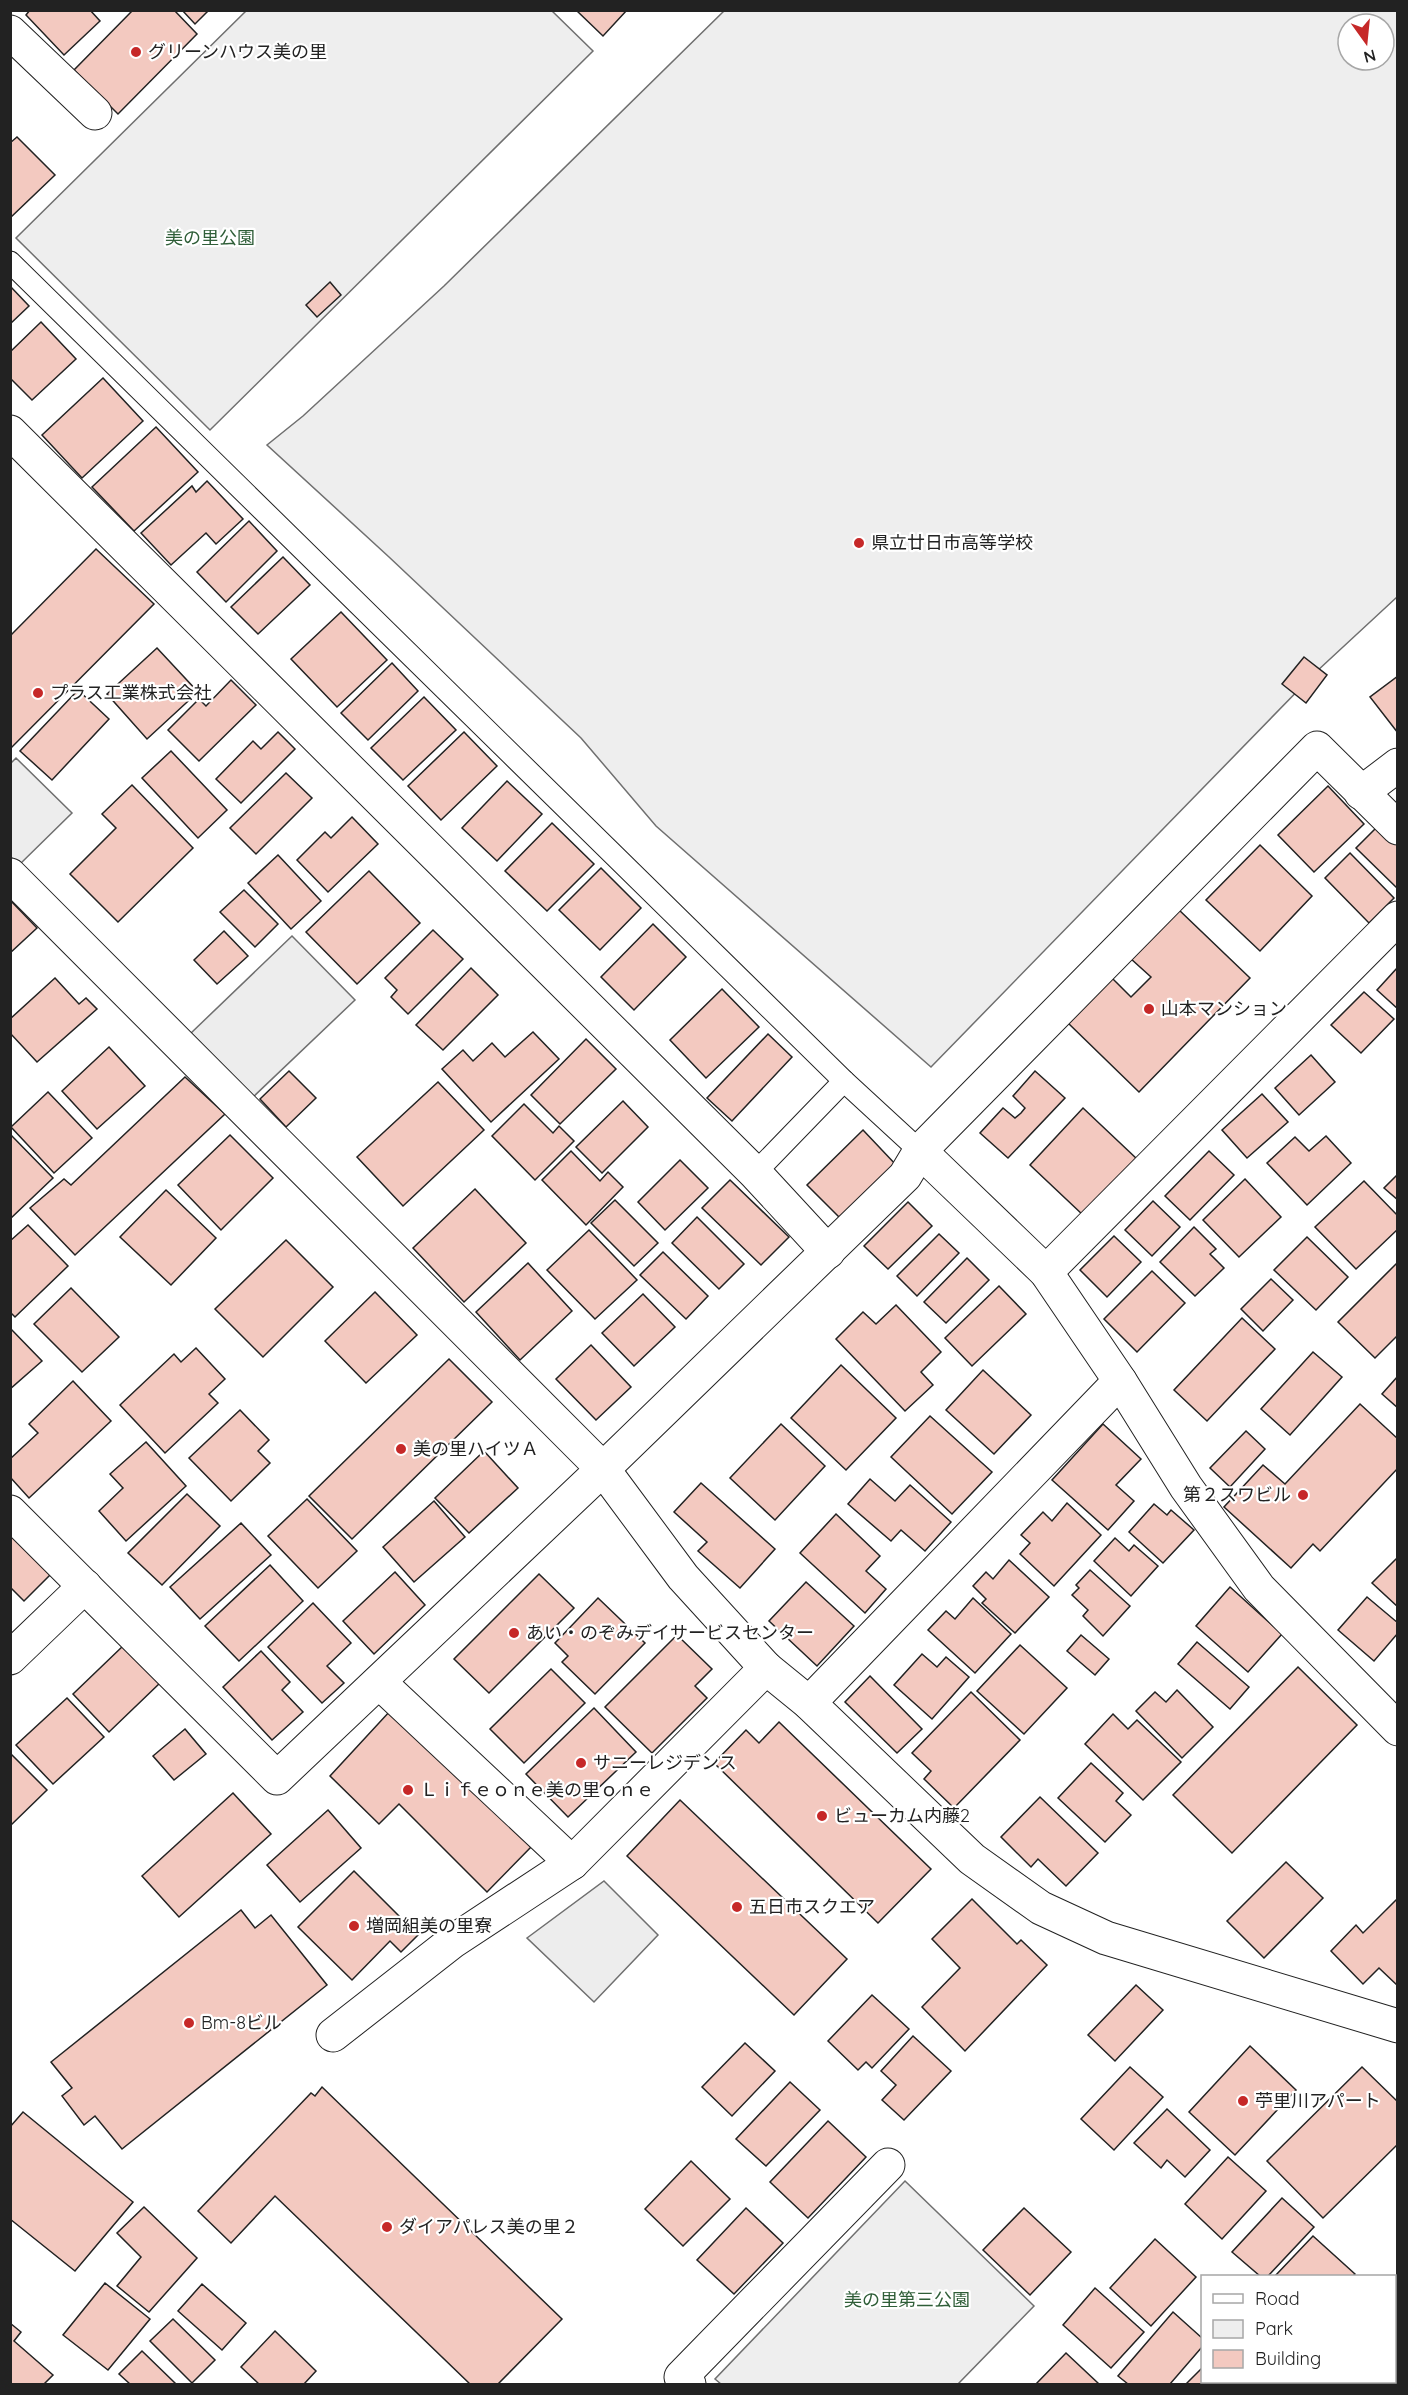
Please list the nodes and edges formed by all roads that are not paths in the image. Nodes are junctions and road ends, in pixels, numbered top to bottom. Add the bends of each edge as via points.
1 (10, 32) edge
2 (95, 113) dead end
3 (10, 262) edge
4 (10, 432) edge
5 (1398, 765) edge
6 (1361, 793) junction
7 (1398, 828) edge
8 (10, 875) edge
9 (1398, 918) edge
10 (844, 1082) junction
11 (920, 1151) junction
12 (755, 1173) junction
13 (828, 1252) junction
14 (1046, 1272) junction
15 (1120, 1381) junction
16 (603, 1469) junction
17 (10, 1512) edge
18 (85, 1587) junction
19 (10, 1658) edge
20 (766, 1668) junction
21 (379, 1682) junction
22 (808, 1702) junction
23 (1398, 1730) edge
24 (572, 1863) junction
25 (1398, 2026) edge
26 (333, 2035) dead end
27 (888, 2165) dead end
28 (689, 2385) edge

1 - 2 street
3 - 10 lane
4 - 12 street
5 - 6 street
6 - 7 street
6 - 11 street via 1317,748
8 - 16 street
9 - 14 street
10 - 11 lane
10 - 12 lane
11 - 13 street via 905,1176
11 - 14 street
12 - 13 street
13 - 16 street
14 - 15 street
15 - 22 street
15 - 23 street via 1186,1487 1259,1588
16 - 20 street via 684,1577
16 - 21 street
17 - 18 street
18 - 19 street
18 - 21 street via 277,1778
20 - 22 street
20 - 24 street
21 - 24 street
22 - 25 street via 972,1859 1041,1908 1106,1938
24 - 26 street via 452,1942
27 - 28 street via 681,2377

